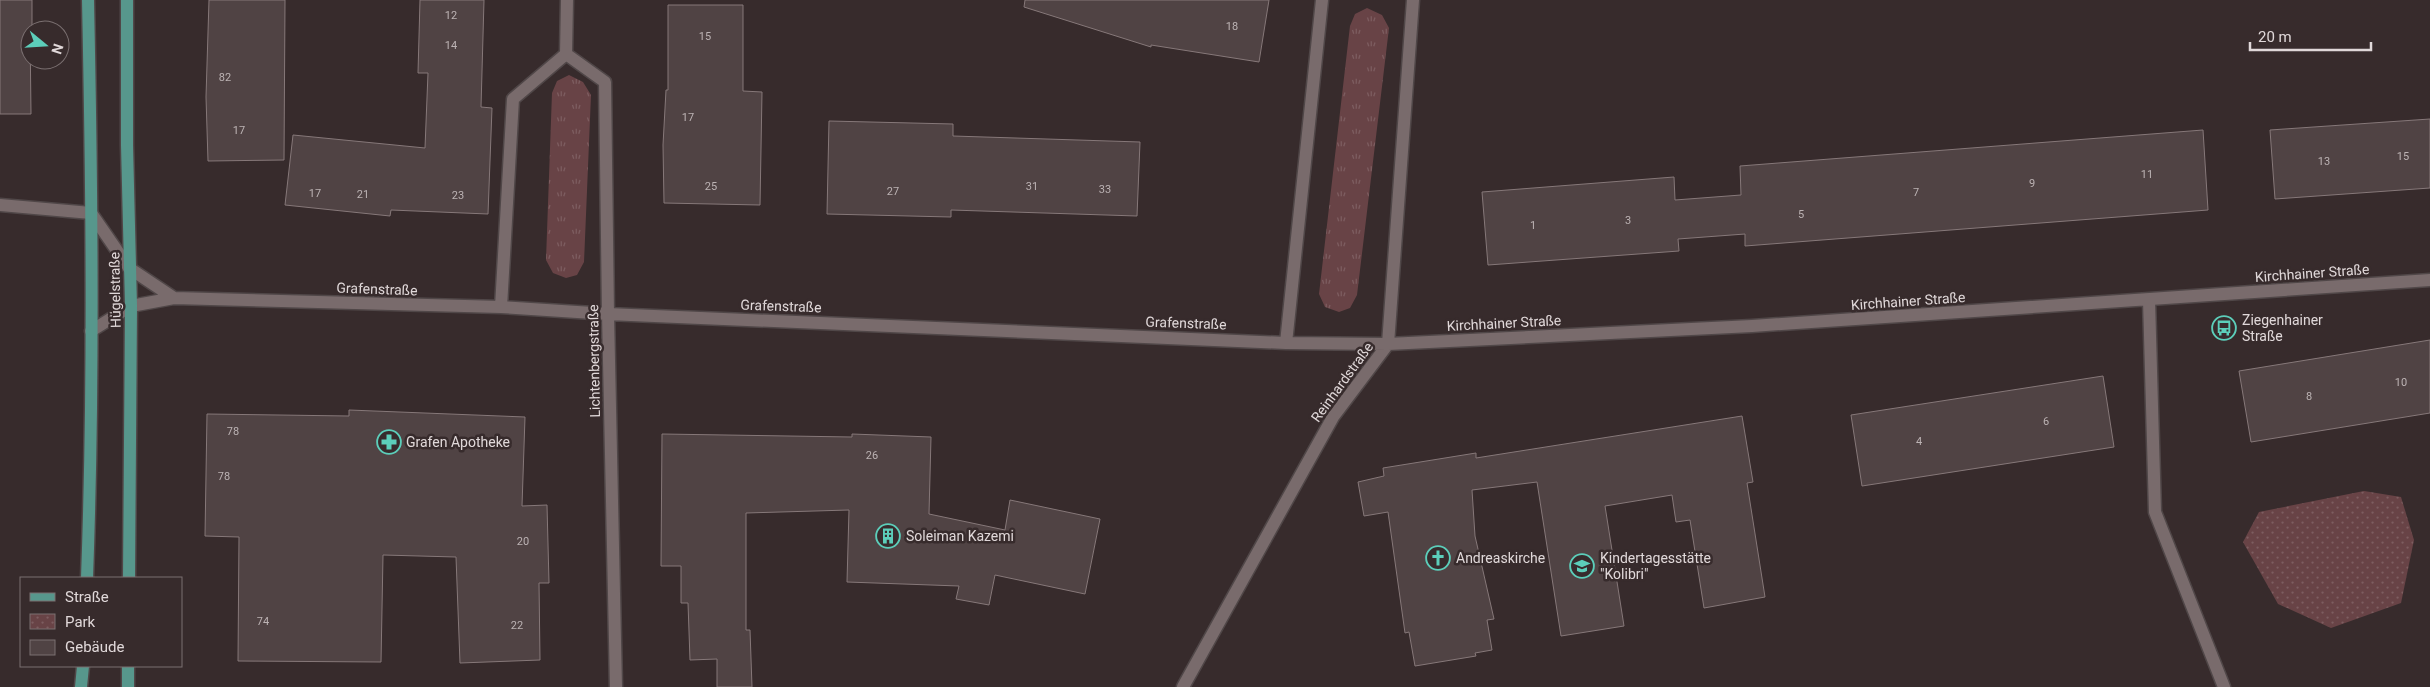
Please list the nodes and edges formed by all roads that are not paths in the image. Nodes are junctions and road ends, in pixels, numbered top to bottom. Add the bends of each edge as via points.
1 (88, 0) edge
2 (127, 0) edge
3 (566, 0) edge
4 (1322, 0) edge
5 (1413, 0) edge
6 (566, 54) junction
7 (0, 205) edge
8 (91, 213) junction
9 (129, 268) junction
10 (2430, 280) edge
11 (174, 298) junction
12 (2150, 300) junction
13 (131, 306) junction
14 (501, 307) junction
15 (608, 314) junction
16 (91, 331) junction
17 (1286, 343) junction
18 (1388, 344) junction
19 (87, 577) edge
20 (129, 577) edge
21 (83, 667) edge
22 (128, 667) edge
23 (81, 687) edge
24 (128, 687) edge
25 (616, 687) edge
26 (1183, 687) edge
27 (2224, 687) edge

1 - 8 main road, Hügelstraße
2 - 9 main road, Hügelstraße
3 - 6 street
4 - 17 street
5 - 18 street, Reinhardstraße
6 - 14 street via 513,99
6 - 15 street, Lichtenbergstraße via 605,82
7 - 8 street
8 - 9 street
8 - 16 main road, Hügelstraße
9 - 11 street
9 - 13 main road, Hügelstraße
10 - 12 street, Kirchhainer Straße
11 - 13 street, Grafenstraße
11 - 14 street, Grafenstraße
12 - 18 street, Kirchhainer Straße via 1752,326
12 - 27 street via 2156,512
13 - 16 street, Grafenstraße
13 - 20 main road, Hügelstraße
14 - 15 street, Grafenstraße
15 - 17 street, Grafenstraße
15 - 25 street, Lichtenbergstraße
16 - 19 main road, Hügelstraße
17 - 18 street, Grafenstraße
18 - 26 street, Reinhardstraße via 1333,417
21 - 23 main road
22 - 24 main road

